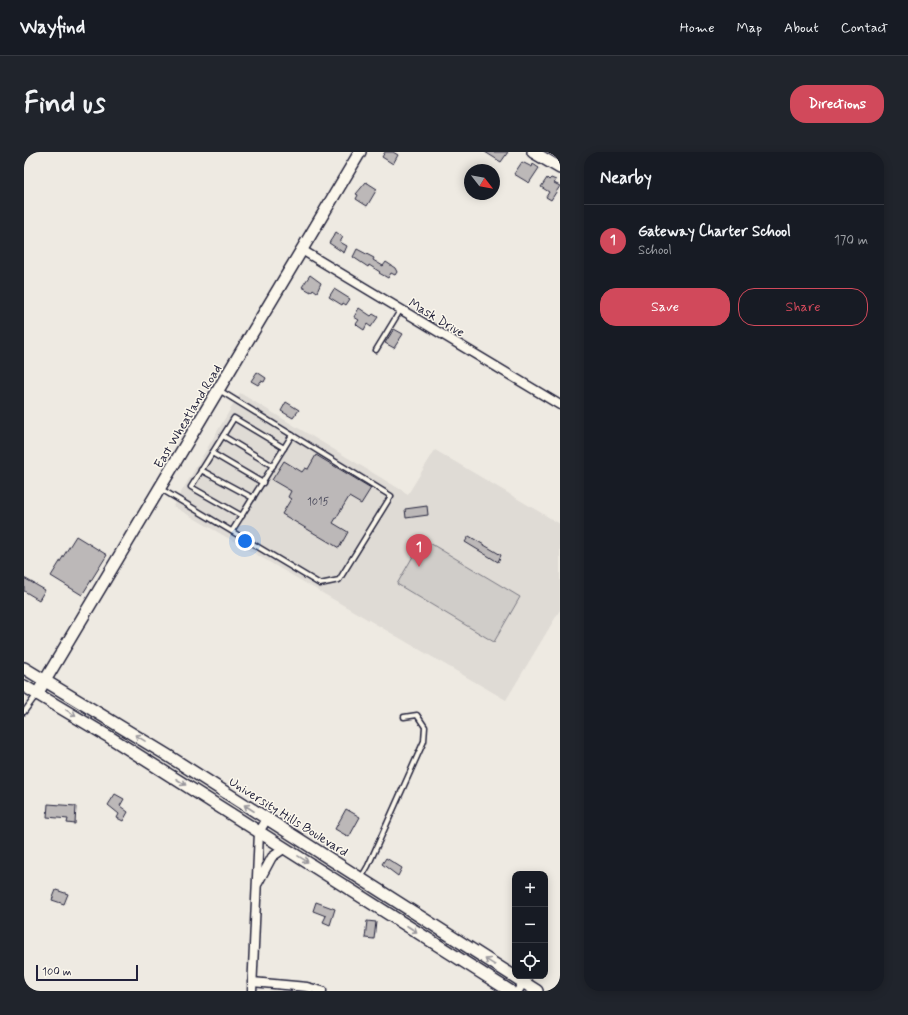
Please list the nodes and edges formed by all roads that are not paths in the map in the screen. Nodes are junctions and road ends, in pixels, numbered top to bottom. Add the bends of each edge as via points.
1 (360, 152) edge
2 (533, 152) edge
3 (560, 168) edge
4 (302, 250) junction
5 (401, 308) junction
6 (376, 350) dead end
7 (219, 390) junction
8 (560, 405) edge
9 (292, 435) junction
10 (223, 436) junction
11 (284, 448) junction
12 (212, 453) junction
13 (273, 466) junction
14 (201, 470) junction
15 (263, 483) junction
16 (160, 488) junction
17 (253, 498) junction
18 (242, 516) junction
19 (232, 531) junction
20 (24, 668) edge
21 (45, 680) junction
22 (24, 686) edge
23 (37, 694) junction
24 (24, 712) edge
25 (404, 717) dead end
26 (267, 819) junction
27 (259, 832) junction
28 (285, 848) junction
29 (360, 878) junction
30 (256, 888) junction
31 (352, 891) junction
32 (252, 982) junction
33 (520, 987) edge
34 (252, 991) edge
35 (322, 991) edge
36 (510, 991) edge
37 (537, 991) edge

1 - 4 main road, East Wheatland Road
2 - 3 main road
4 - 5 street, Mask Drive
4 - 7 main road, East Wheatland Road
5 - 6 lane
5 - 8 street, Mask Drive
7 - 9 lane
7 - 16 main road, East Wheatland Road
9 - 11 lane
9 - 19 lane via 391,496 339,580 320,584
10 - 11 lane via 234,418
10 - 12 lane
10 - 13 lane
11 - 13 lane
12 - 14 lane
12 - 15 lane
13 - 15 lane
14 - 17 lane
14 - 18 lane via 191,487
15 - 17 lane
16 - 19 lane
16 - 21 main road, East Wheatland Road
17 - 18 lane
18 - 19 lane
20 - 21 main road, University Hills Boulevard
21 - 23 main road, East Wheatland Road
26 -> 21 main road, University Hills Boulevard
22 - 23 main road
23 - 24 lane
23 -> 27 main road
25 - 29 lane via 417,715 425,727 424,741 368,866
26 - 27 street
26 - 29 main road, University Hills Boulevard
27 - 28 main road
27 - 30 street
28 - 30 street via 272,857
28 -> 31 main road
29 - 31 main road
33 -> 29 main road, University Hills Boulevard
30 - 32 street
31 -> 36 main road
32 - 34 street
32 - 35 street via 307,987
33 - 37 main road, University Hills Boulevard

